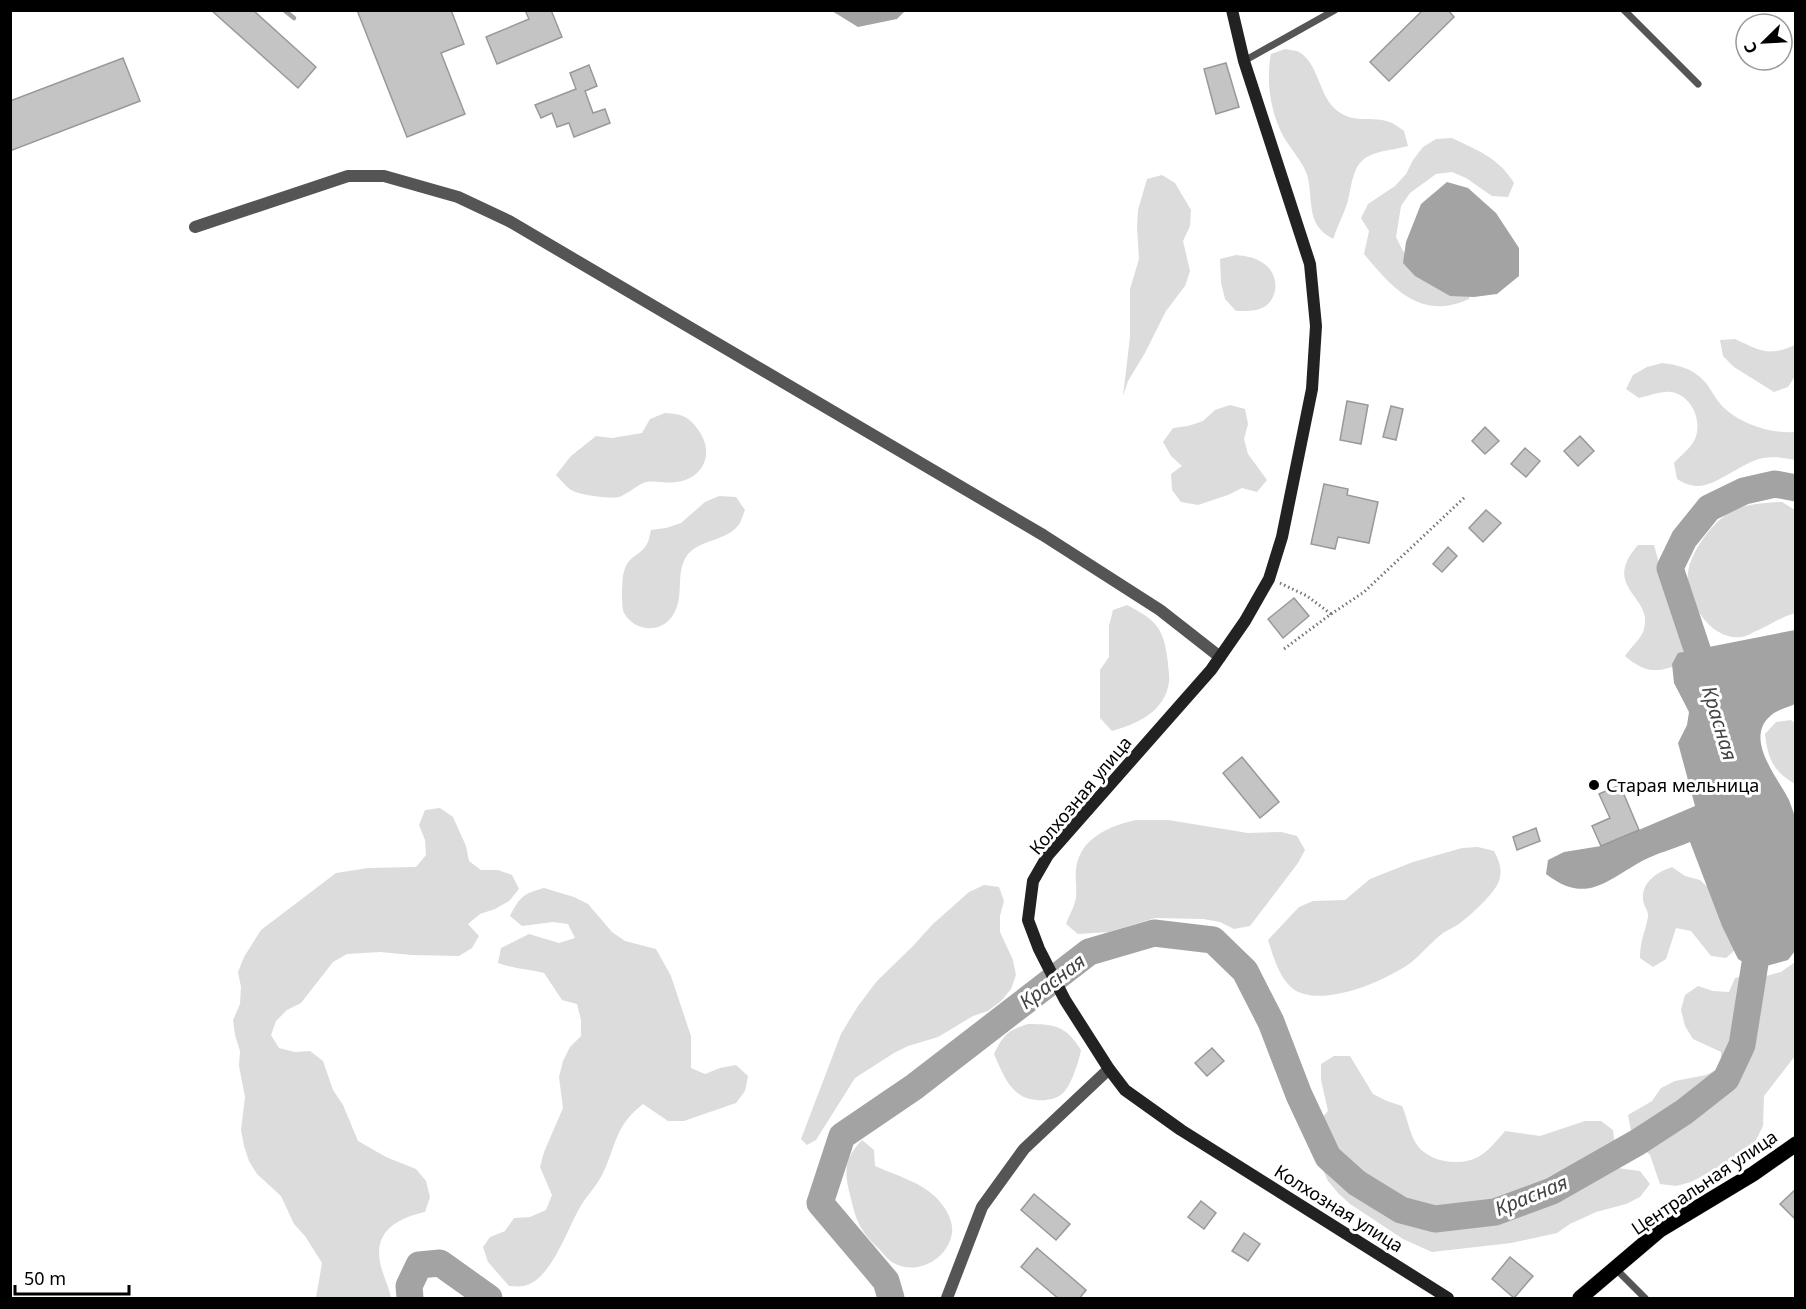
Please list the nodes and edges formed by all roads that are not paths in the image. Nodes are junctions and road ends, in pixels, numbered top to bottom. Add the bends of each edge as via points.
1 (1232, 10) edge
2 (1335, 10) edge
3 (1624, 10) edge
4 (1244, 61) junction
5 (1698, 84) dead end
6 (195, 227) dead end
7 (1220, 657) junction
8 (1109, 1069) junction
9 (1796, 1144) edge
10 (1616, 1269) junction
11 (947, 1299) edge
12 (1448, 1299) edge
13 (1580, 1299) edge
14 (1645, 1299) edge

1 - 4 street, Колхозная улица
2 - 4 lane
3 - 5 lane
4 - 7 street, Колхозная улица via 1310,264 1316,326 1312,390 1282,537 1269,579
6 - 7 street via 348,176 384,176 458,197 509,221 1043,535 1160,610
7 - 8 street, Колхозная улица via 1048,855 1033,881 1028,920 1039,949 1065,1000
8 - 11 street via 1024,1149 982,1207
8 - 12 street, Колхозная улица via 1125,1090 1181,1130
9 - 10 main road, Центральная улица via 1660,1230
10 - 13 main road, Центральная улица
10 - 14 lane

